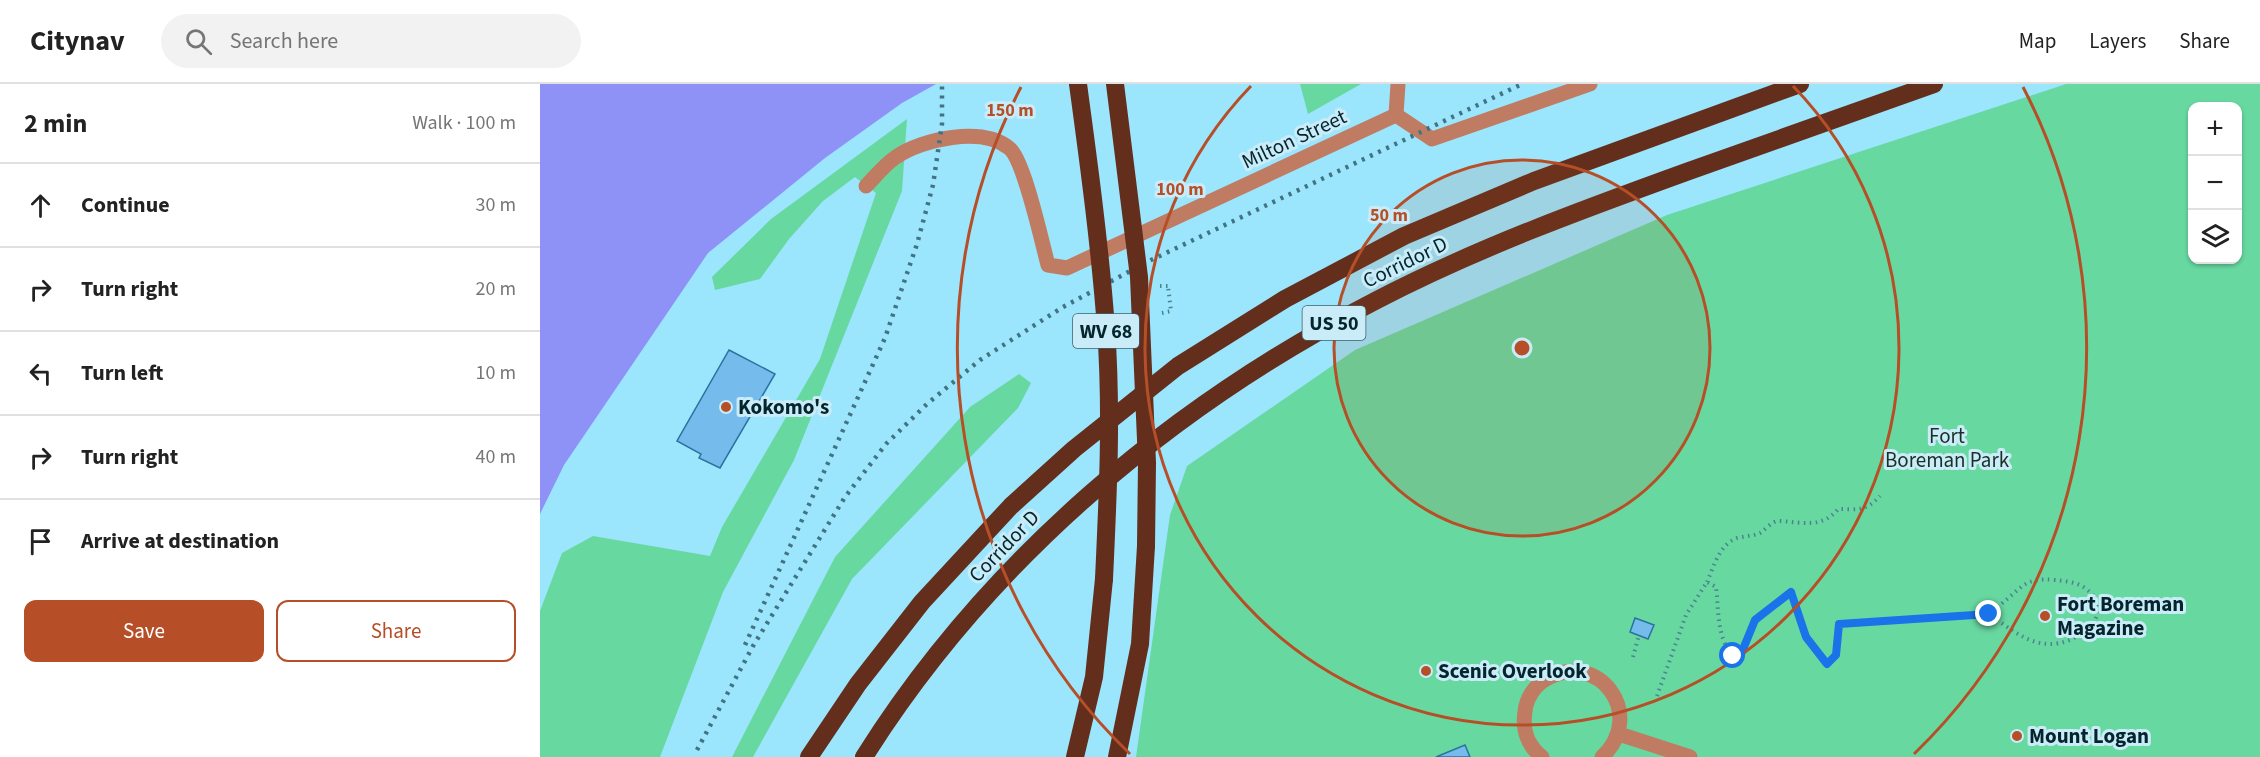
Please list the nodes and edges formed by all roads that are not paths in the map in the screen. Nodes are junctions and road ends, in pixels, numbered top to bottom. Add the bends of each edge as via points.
1 (1078, 84) edge
2 (1115, 84) edge
3 (1398, 84) edge
4 (1590, 84) edge
5 (1800, 84) edge
6 (1934, 84) edge
7 (1396, 115) junction
8 (866, 186) dead end
9 (1619, 734) junction
10 (809, 757) edge
11 (864, 757) edge
12 (1075, 757) edge
13 (1117, 757) edge
14 (1542, 757) edge
15 (1602, 757) edge
16 (1690, 757) edge

1 - 12 highway, WV 68, bridge via 1106,329 1109,451 1104,579 1094,677
2 - 13 highway, WV 68, bridge via 1139,277 1147,463 1140,644
3 - 7 street
4 - 7 street via 1432,139
5 - 10 highway, Corridor D / US 50 via 1534,181 1404,236 1285,299 1178,366 1074,449 1011,506 922,602 858,684
6 - 11 highway, Corridor D / US 50 via 1600,203 1475,254 1378,299 1282,352 1175,425 1084,497 989,592 925,669
7 - 8 street, Milton Street via 1067,268 1048,265 1020,165 1010,148 987,139 960,136 927,143 895,157
9 - 14 street via 1618,703 1600,679 1587,673 1556,673 1532,692 1523,722 1527,739
9 - 15 street
9 - 16 street

